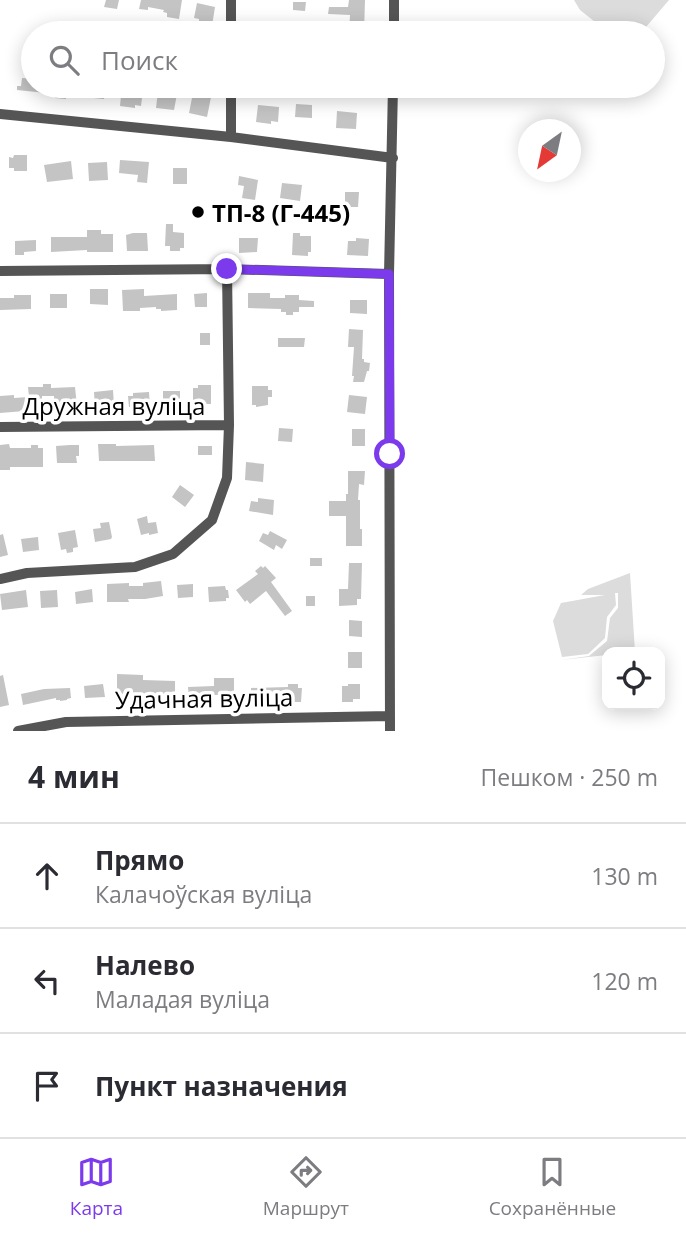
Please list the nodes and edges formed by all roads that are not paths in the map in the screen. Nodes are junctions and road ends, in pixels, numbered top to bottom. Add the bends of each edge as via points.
1 (231, 0) edge
2 (394, 0) edge
3 (231, 21) edge
4 (394, 21) edge
5 (231, 98) edge
6 (393, 98) edge
7 (0, 114) edge
8 (231, 136) junction
9 (393, 158) junction
10 (227, 269) junction
11 (0, 271) edge
12 (389, 274) junction
13 (229, 425) junction
14 (0, 427) edge
15 (0, 579) edge
16 (390, 716) junction
17 (18, 731) edge
18 (390, 731) edge

1 - 3 street
2 - 4 street
5 - 8 street
6 - 9 street
7 - 8 street
8 - 9 street
9 - 12 street
10 - 11 street
10 - 12 street
10 - 13 street
12 - 16 street
13 - 14 street, Дружная вуліца
13 - 15 street via 227,478 212,520 173,554 135,567 27,573
16 - 17 street, Удачная вуліца via 66,722
16 - 18 street

